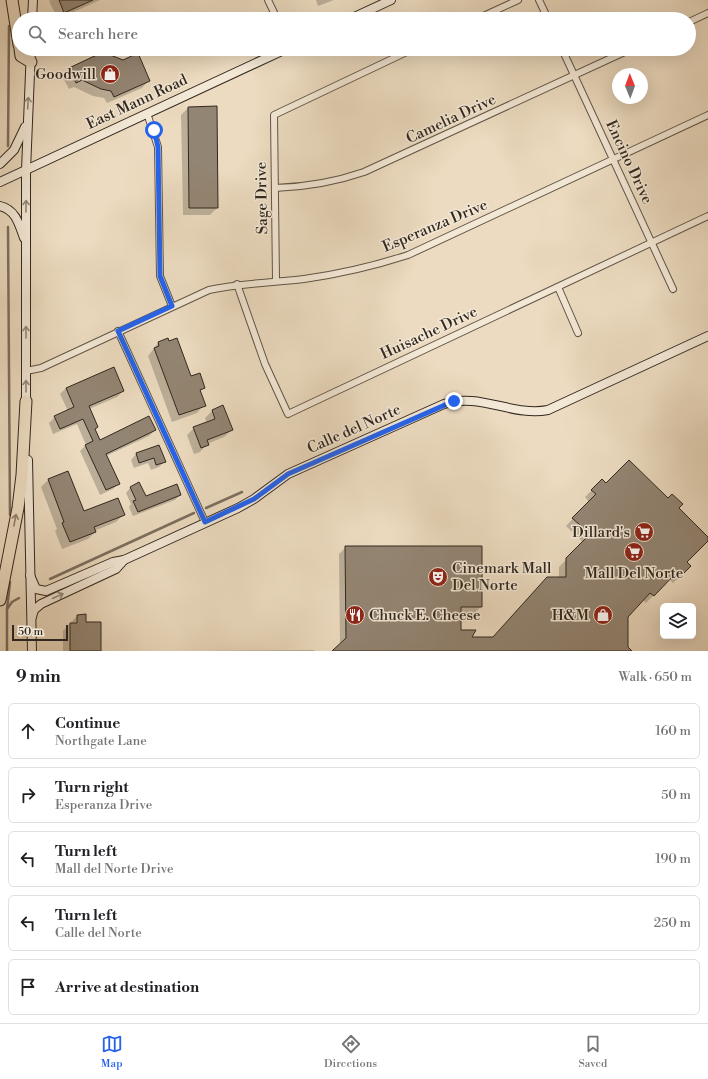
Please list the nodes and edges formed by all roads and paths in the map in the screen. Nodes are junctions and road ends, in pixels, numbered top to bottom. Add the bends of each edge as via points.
1 (12, 0) edge
2 (33, 0) edge
3 (268, 0) edge
4 (391, 0) edge
5 (518, 0) edge
6 (540, 0) edge
7 (14, 12) edge
8 (32, 12) edge
9 (274, 12) edge
10 (365, 12) edge
11 (492, 12) edge
12 (545, 12) edge
13 (708, 13) edge
14 (696, 19) edge
15 (21, 56) edge
16 (31, 56) edge
17 (271, 56) edge
18 (398, 56) edge
19 (565, 56) edge
20 (616, 56) edge
21 (31, 62) junction
22 (574, 75) junction
23 (147, 113) junction
24 (708, 115) edge
25 (27, 122) junction
26 (613, 159) junction
27 (0, 164) edge
28 (26, 170) junction
29 (0, 182) edge
30 (275, 188) junction
31 (0, 206) edge
32 (708, 216) edge
33 (652, 242) junction
34 (26, 243) junction
35 (276, 280) junction
36 (237, 284) junction
37 (558, 287) junction
38 (673, 289) dead end
39 (172, 306) junction
40 (118, 331) junction
41 (578, 333) dead end
42 (708, 336) edge
43 (26, 371) junction
44 (26, 401) junction
45 (205, 522) junction
46 (124, 560) junction
47 (30, 575) junction
48 (0, 600) edge
49 (31, 621) junction
50 (32, 651) edge

1 - 7 highway
2 - 8 street
3 - 9 street
4 - 10 street
5 - 11 street
6 - 12 street
13 - 14 street
15 - 21 highway
16 - 21 street
17 - 23 street, East Mann Road
18 - 30 street, Sage Drive via 274,115
19 - 22 street, Encino Drive
20 - 22 street, Camelia Drive
25 -> 21 street
22 - 26 street, Encino Drive
22 - 30 street, Camelia Drive via 364,172 304,187
23 - 28 street, East Mann Road
23 - 39 street via 158,147 160,276
24 - 26 street, Esperanza Drive
25 - 27 street via 14,150
25 - 28 street
26 - 33 street, Encino Drive
26 - 35 street, Esperanza Drive via 408,255 340,273
28 - 29 street, East Mann Road
34 -> 28 street
30 - 35 street, Sage Drive
31 - 34 street via 14,214
32 - 33 street, Huisache Drive
33 - 37 street, Huisache Drive
33 - 38 street, Encino Drive
43 -> 34 street
35 - 36 street, Esperanza Drive
36 - 37 street, Huisache Drive via 265,364 288,414
36 - 39 street, Esperanza Drive via 209,290
37 - 41 street
39 - 40 street, Esperanza Drive
40 - 43 street, Esperanza Drive via 41,368
40 - 45 street
42 - 45 street, Calle del Norte via 548,410 531,412 462,400 444,404 288,474 254,499
44 -> 43 street
44 - 47 street
48 -> 44 highway via 19,501
45 - 46 street, Calle del Norte
46 - 47 street, Calle del Norte via 112,562 46,591 36,589
49 -> 46 street via 34,610 40,604 116,569
47 - 49 street
49 - 50 street

